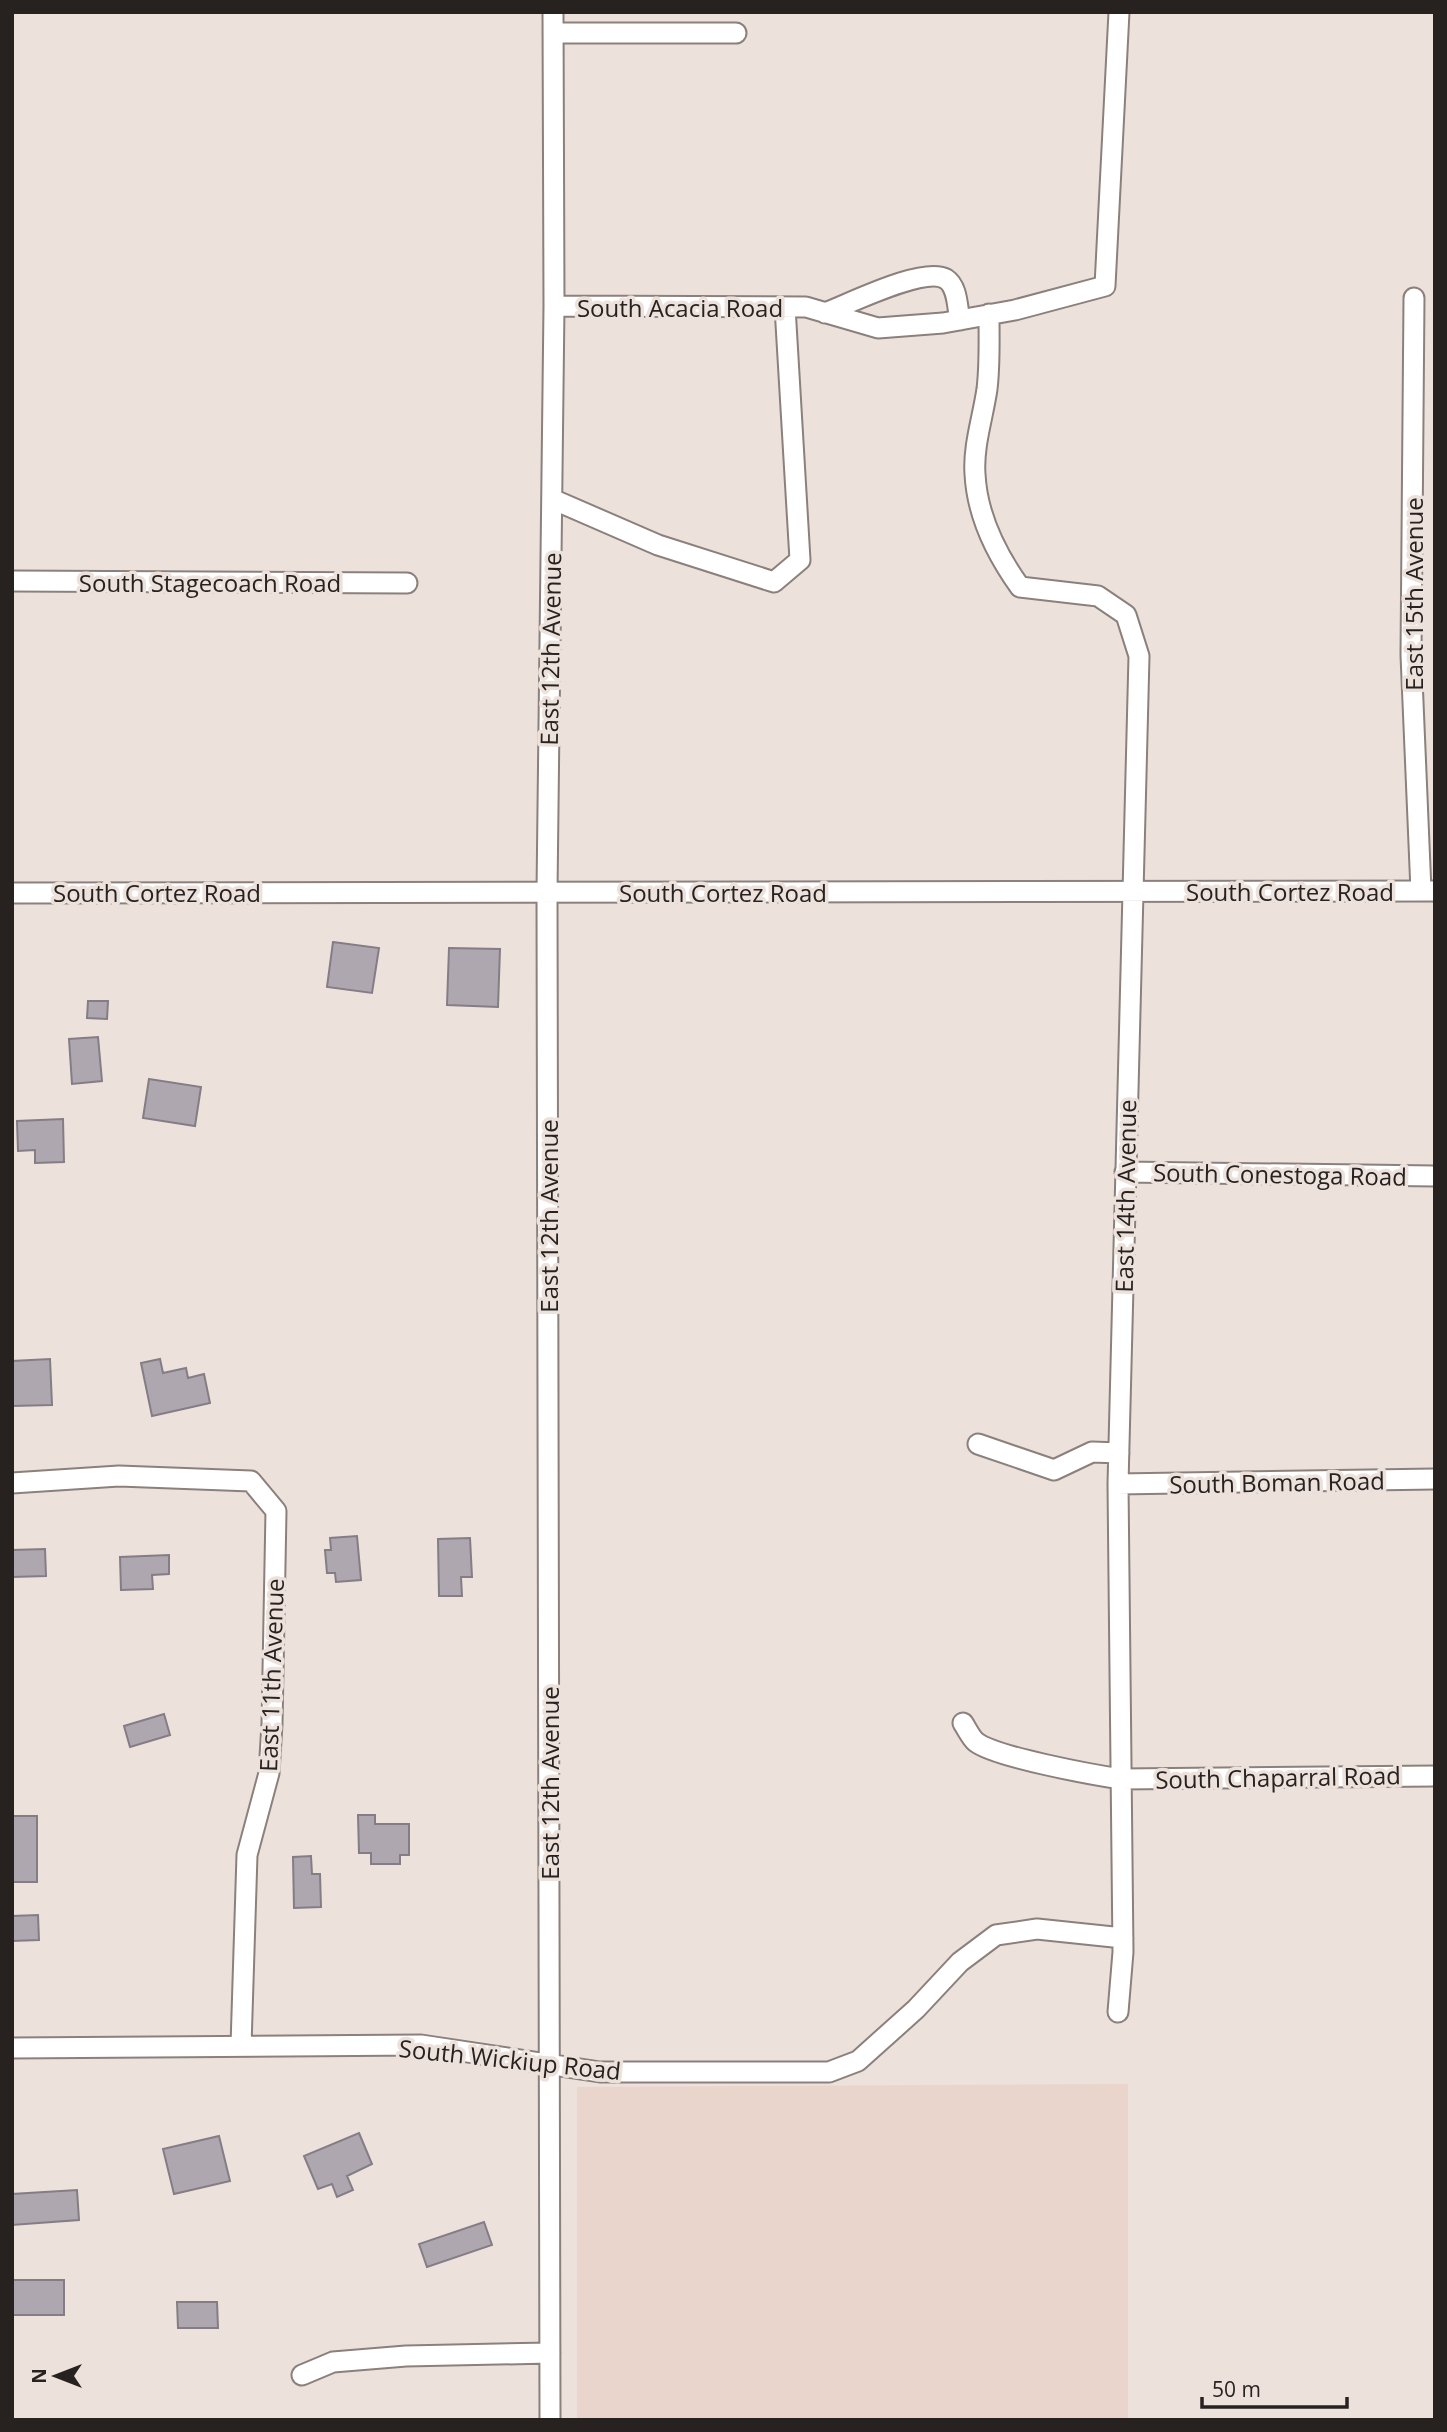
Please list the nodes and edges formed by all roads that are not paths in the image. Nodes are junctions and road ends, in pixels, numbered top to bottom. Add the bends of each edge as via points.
1 (553, 12) edge
2 (1119, 12) edge
3 (554, 33) junction
4 (736, 33) dead end
5 (872, 295) junction
6 (1414, 298) dead end
7 (554, 306) junction
8 (785, 307) junction
9 (825, 313) junction
10 (989, 314) junction
11 (960, 320) junction
12 (887, 327) junction
13 (552, 499) junction
14 (12, 581) edge
15 (407, 583) dead end
16 (1133, 891) junction
17 (1428, 891) edge
18 (12, 892) edge
19 (547, 892) junction
20 (1125, 1172) junction
21 (1435, 1175) edge
22 (978, 1444) dead end
23 (1119, 1453) junction
24 (1435, 1479) edge
25 (12, 1483) edge
26 (1118, 1484) junction
27 (963, 1723) dead end
28 (1435, 1776) edge
29 (1121, 1779) junction
30 (1123, 1938) junction
31 (1118, 2012) dead end
32 (241, 2046) junction
33 (12, 2048) edge
34 (550, 2065) junction
35 (550, 2353) junction
36 (302, 2375) dead end
37 (550, 2420) edge

1 - 3 street, East 12th Avenue
2 - 10 street, South Acacia Road via 1105,286
3 - 4 street
3 - 7 street, East 12th Avenue
5 - 9 street
5 - 11 street via 924,276 937,276 948,280 955,293
5 - 12 street
6 - 17 street, East 15th Avenue via 1411,655
7 - 8 street, South Acacia Road
7 - 13 street, East 12th Avenue
8 - 9 street, South Acacia Road
8 - 13 street via 800,560 774,582 659,545
9 - 12 street, South Acacia Road
10 - 11 street, South Acacia Road
10 - 16 street, East 14th Avenue via 987,387 975,476 1000,558 1020,587 1098,596 1126,615 1139,656
11 - 12 street, South Acacia Road
13 - 19 street, East 12th Avenue
14 - 15 street, South Stagecoach Road
16 - 17 street, South Cortez Road
16 - 19 street, South Cortez Road
16 - 20 street, East 14th Avenue
18 - 19 street, South Cortez Road
19 - 34 street, East 12th Avenue
20 - 21 street, South Conestoga Road
20 - 23 street, East 14th Avenue
22 - 23 street via 1054,1469 1093,1452
23 - 26 street, East 14th Avenue
24 - 26 street, South Boman Road
25 - 32 street, East 11th Avenue via 118,1476 251,1481 276,1511 269,1773 247,1855
26 - 29 street, East 14th Avenue
27 - 29 street, South Chaparral Road via 976,1742 1002,1752
28 - 29 street, South Chaparral Road
29 - 30 street, East 14th Avenue
30 - 31 street, East 14th Avenue
30 - 34 street, South Wickiup Road via 1037,1929 996,1935 960,1962 916,2010 858,2061 829,2072 600,2072
32 - 33 street, South Wickiup Road
32 - 34 street, South Wickiup Road via 421,2045
34 - 35 street, East 12th Avenue
35 - 36 street via 333,2362
35 - 37 street, East 12th Avenue

